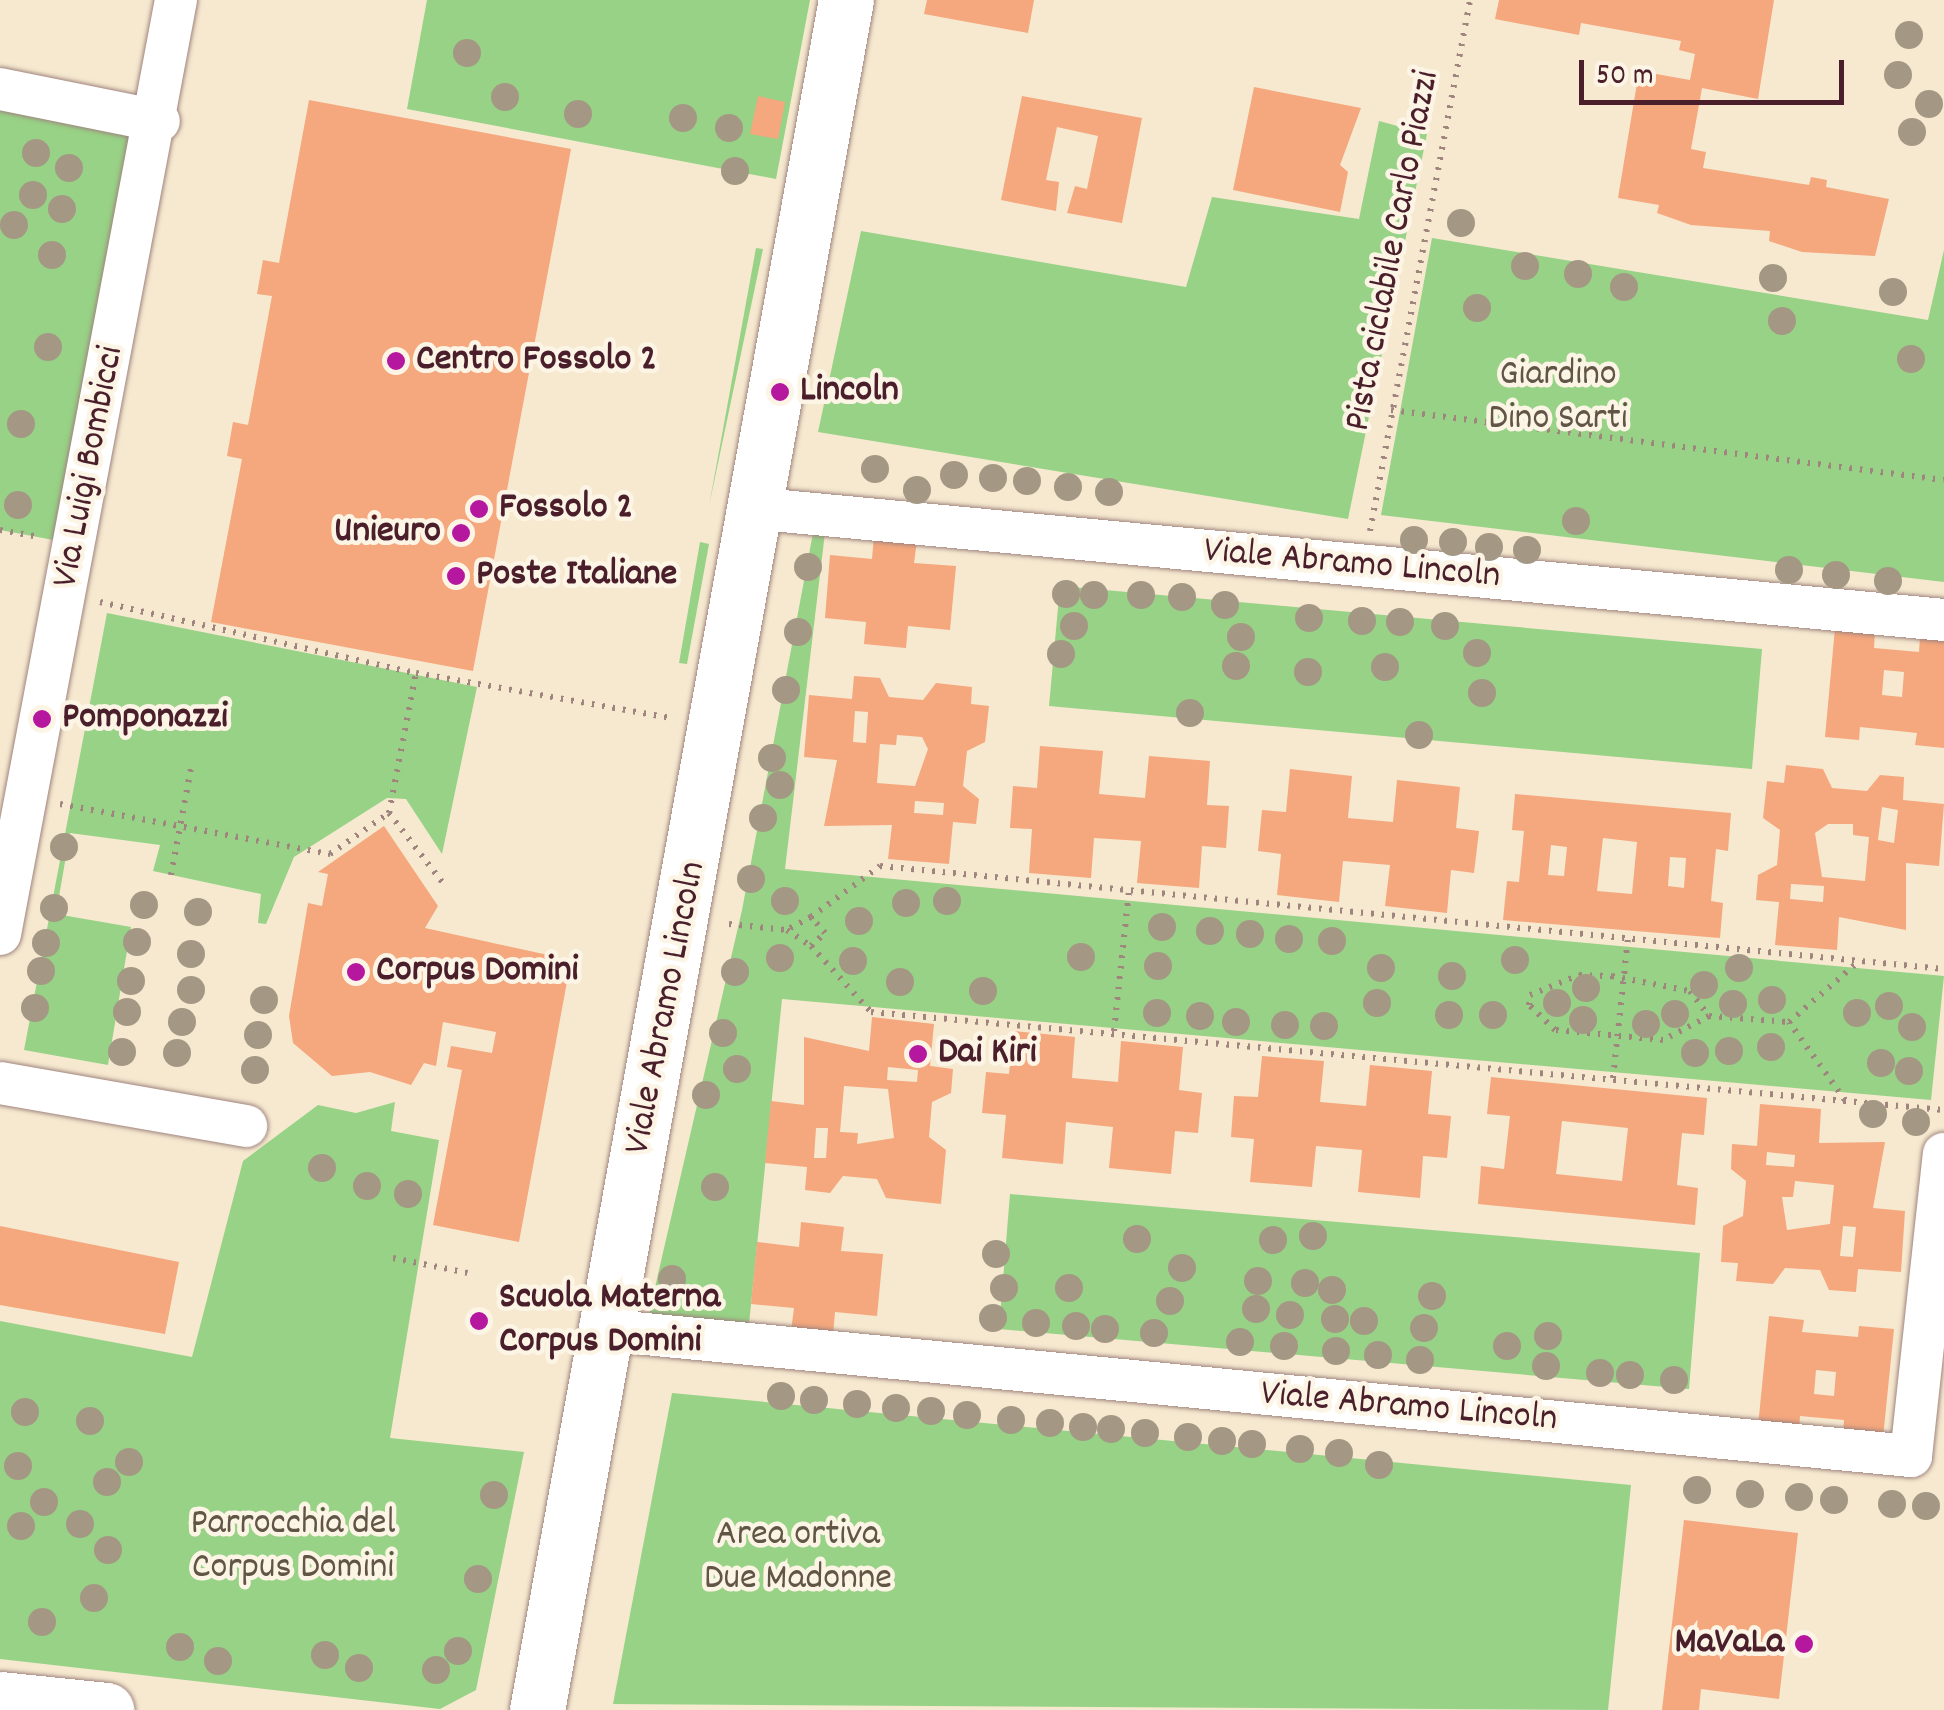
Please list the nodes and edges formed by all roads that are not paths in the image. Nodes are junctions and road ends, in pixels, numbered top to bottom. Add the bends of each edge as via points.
1 (176, 0) edge
2 (846, 0) edge
3 (0, 89) edge
4 (159, 121) junction
5 (761, 508) junction
6 (1944, 620) edge
7 (0, 934) edge
8 (0, 1083) edge
9 (246, 1126) dead end
10 (1944, 1154) edge
11 (604, 1330) junction
12 (0, 1699) edge
13 (106, 1710) edge
14 (537, 1710) edge

1 - 4 street, Via Luigi Bombicci
2 - 5 street, Viale Abramo Lincoln
3 - 4 street
4 - 7 street, Via Luigi Bombicci
5 - 6 street, Viale Abramo Lincoln
5 - 11 street, Viale Abramo Lincoln
8 - 9 street
10 - 11 street, Viale Abramo Lincoln via 1911,1456
11 - 14 street, Viale Abramo Lincoln
12 - 13 street

